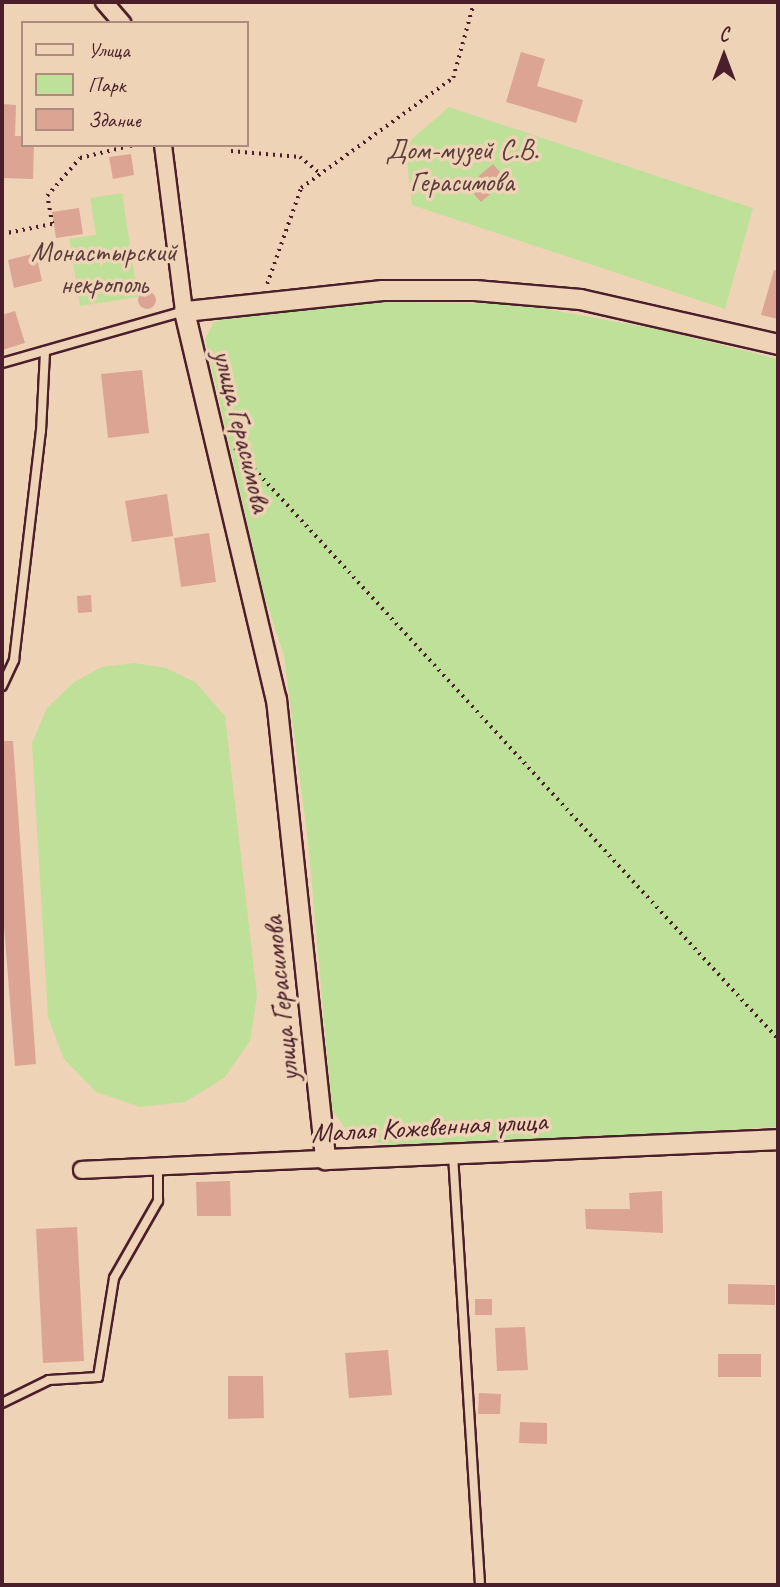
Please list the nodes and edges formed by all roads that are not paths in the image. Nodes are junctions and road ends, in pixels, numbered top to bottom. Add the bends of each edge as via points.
1 (104, 2) edge
2 (120, 21) edge
3 (163, 147) edge
4 (184, 311) junction
5 (778, 344) edge
6 (45, 351) junction
7 (2, 363) edge
8 (2, 686) edge
9 (778, 1139) edge
10 (453, 1154) junction
11 (326, 1160) junction
12 (158, 1167) junction
13 (82, 1170) dead end
14 (2, 1403) edge
15 (480, 1585) edge

1 - 2 street
3 - 4 street
4 - 5 street via 413,288 515,292 580,299
4 - 6 lane
4 - 11 street, улица Герасимова via 277,708
6 - 7 lane
6 - 8 lane via 41,431 14,660
9 - 10 street, Малая Кожевенная улица
10 - 11 street, Малая Кожевенная улица
10 - 15 lane
11 - 12 street, Малая Кожевенная улица
12 - 13 street, Малая Кожевенная улица
12 - 14 lane via 158,1201 114,1278 97,1377 49,1380

